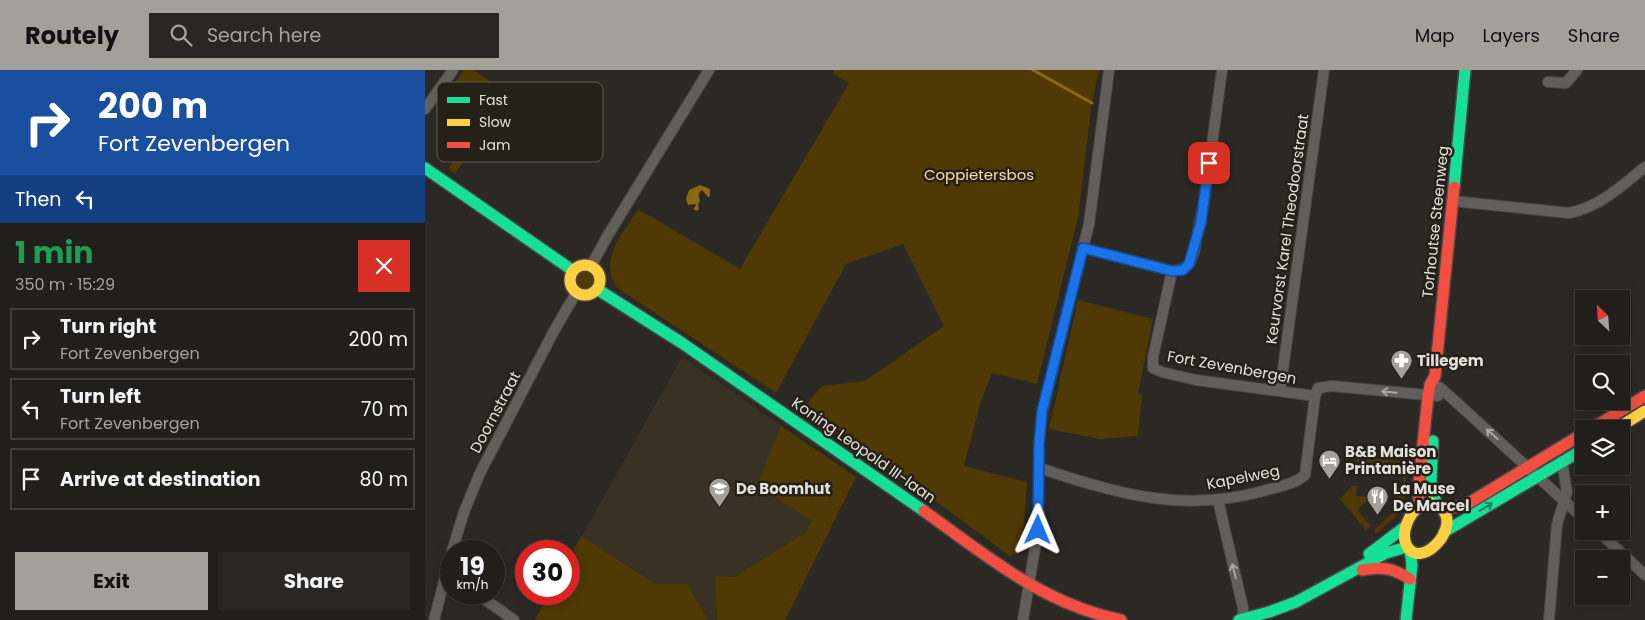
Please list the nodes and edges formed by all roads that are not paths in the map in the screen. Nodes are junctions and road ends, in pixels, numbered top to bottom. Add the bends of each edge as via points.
1 (453, 70) edge
2 (709, 70) edge
3 (1109, 70) edge
4 (1222, 70) edge
5 (1324, 70) edge
6 (1465, 70) edge
7 (1577, 70) edge
8 (445, 82) edge
9 (1548, 82) dead end
10 (437, 93) edge
11 (425, 110) edge
12 (1645, 167) edge
13 (425, 168) edge
14 (1452, 201) junction
15 (1083, 248) junction
16 (591, 266) junction
17 (572, 270) junction
18 (1172, 271) junction
19 (597, 289) junction
20 (576, 293) junction
21 (1434, 388) junction
22 (1280, 391) junction
23 (1315, 396) junction
24 (1645, 396) edge
25 (1645, 411) edge
26 (1606, 420) edge
27 (1630, 420) edge
28 (1575, 438) edge
29 (1575, 455) edge
30 (1563, 465) junction
31 (1528, 467) junction
32 (1039, 468) junction
33 (1538, 476) junction
34 (1218, 500) junction
35 (1565, 500) junction
36 (1440, 506) junction
37 (1419, 507) junction
38 (1575, 510) edge
39 (1406, 526) junction
40 (1444, 532) junction
41 (455, 540) edge
42 (1608, 540) edge
43 (1409, 549) junction
44 (1424, 554) junction
45 (1354, 572) junction
46 (1645, 574) edge
47 (1340, 578) junction
48 (1410, 579) junction
49 (1029, 584) junction
50 (440, 602) edge
51 (493, 605) edge
52 (434, 620) edge
53 (514, 620) edge
54 (1023, 620) edge
55 (1121, 620) edge
56 (1242, 620) edge
57 (1406, 620) edge
58 (1415, 620) edge
59 (1549, 620) edge

1 - 8 street
2 - 16 street
3 - 15 street via 1094,193
4 - 18 street via 1205,196 1195,244 1189,264 1183,270
5 - 22 street, Keurvorst Karel Theodoorstraat
6 - 14 street, Torhoutse Steenweg
7 - 9 street via 1566,83
10 - 11 street
12 - 14 street via 1598,203 1569,213
13 - 17 street
14 - 21 street, Torhoutse Steenweg
15 - 18 street
15 - 32 street via 1042,411
16 - 17 street via 581,264
16 - 19 street via 599,276
17 - 20 street via 569,282
18 - 22 street, Fort Zevenbergen via 1153,368 1196,380
19 - 20 street via 593,293
19 - 49 street, Koning Leopold III-laan via 682,343
20 - 41 street, Doornstraat via 480,473
21 -> 23 street via 1326,386 1318,388
31 -> 21 street
21 - 36 street, Torhoutse Steenweg via 1430,474 1432,491
21 - 37 street, Torhoutse Steenweg via 1419,482
22 - 23 street, Fort Zevenbergen
23 - 34 street, Kapelweg via 1305,475 1294,482
24 - 26 street
25 - 27 street
28 - 31 street
29 - 30 street
30 - 33 street
30 - 35 street
31 - 33 street
31 - 36 street via 1463,506
32 - 34 street, Kapelweg via 1128,495 1173,501
32 - 49 street via 1038,530
33 - 35 street
40 -> 33 street
56 -> 34 street via 1243,608
35 - 38 street
35 - 59 street via 1557,524
36 - 37 street via 1431,503
36 - 40 street via 1447,518
37 - 39 street
39 - 43 street via 1404,534
39 - 47 street
40 - 44 street via 1437,545
42 - 46 street
43 - 44 street
43 - 45 street via 1385,552
43 - 48 street
44 - 58 street
45 - 47 street
45 - 48 street via 1391,567
47 - 56 street via 1294,604
48 - 57 street
49 - 54 street
49 - 55 street, Koning Leopold III-laan via 1072,606
50 - 52 street
51 - 53 street

